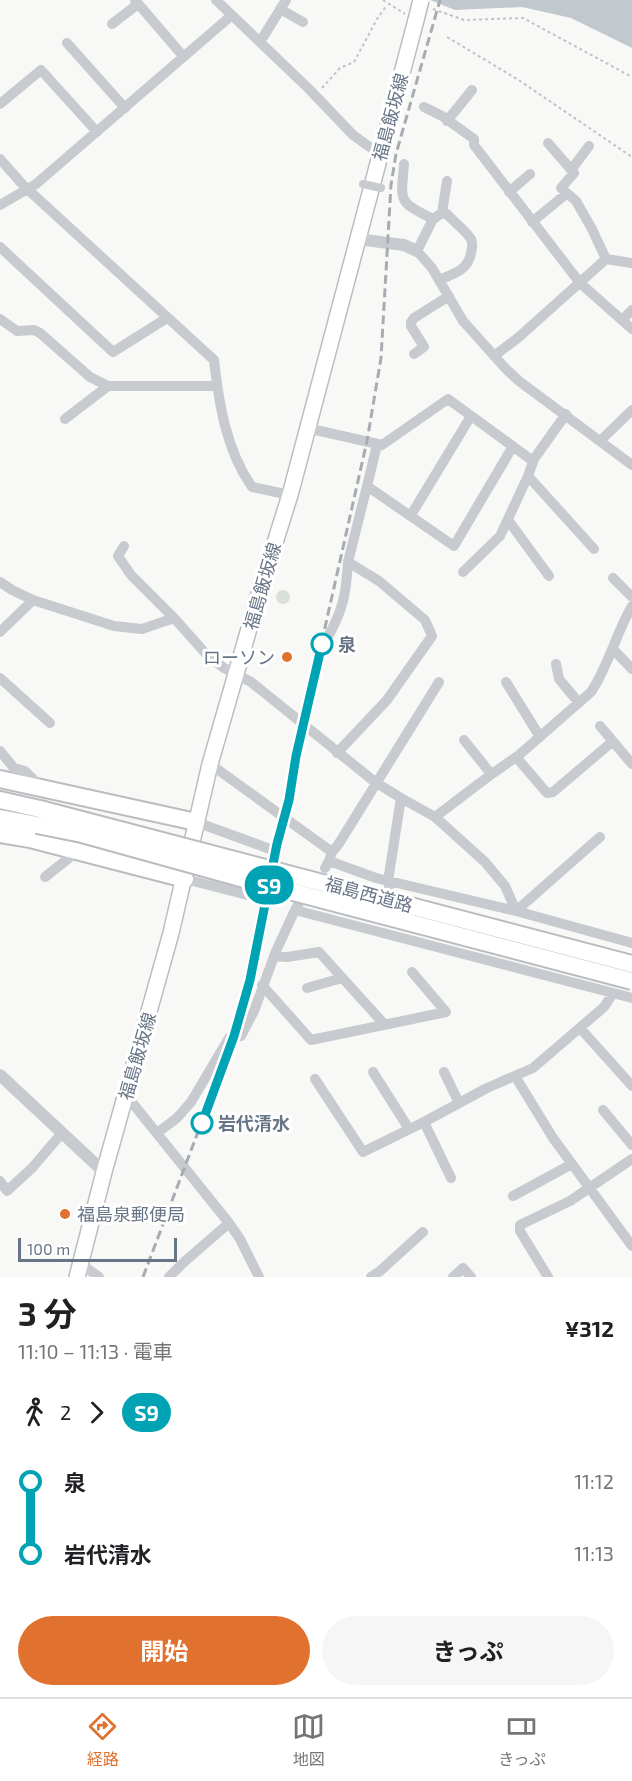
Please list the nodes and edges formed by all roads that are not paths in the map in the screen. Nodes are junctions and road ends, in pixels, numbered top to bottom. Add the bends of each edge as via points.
1 (219, 1) edge
2 (136, 2) edge
3 (283, 5) edge
4 (420, 9) edge
5 (232, 15) junction
6 (303, 22) dead end
7 (112, 24) dead end
8 (260, 42) junction
9 (67, 43) dead end
10 (183, 57) junction
11 (472, 90) dead end
12 (0, 105) edge
13 (424, 107) dead end
14 (125, 108) junction
15 (447, 121) junction
16 (97, 132) junction
17 (549, 143) dead end
18 (589, 146) dead end
19 (381, 155) junction
20 (0, 159) edge
21 (404, 164) dead end
22 (572, 170) junction
23 (530, 174) dead end
24 (447, 181) dead end
25 (363, 184) dead end
26 (28, 188) junction
27 (381, 188) dead end
28 (510, 192) junction
29 (566, 194) junction
30 (0, 205) edge
31 (437, 216) junction
32 (532, 222) junction
33 (357, 239) junction
34 (0, 247) edge
35 (417, 251) junction
36 (606, 259) junction
37 (632, 263) edge
38 (439, 280) junction
39 (580, 283) junction
40 (449, 296) junction
41 (632, 310) edge
42 (167, 318) junction
43 (0, 319) edge
44 (622, 320) junction
45 (632, 329) edge
46 (414, 354) dead end
47 (494, 356) junction
48 (108, 386) junction
49 (217, 386) junction
50 (632, 410) edge
51 (566, 414) junction
52 (471, 416) junction
53 (65, 419) dead end
54 (307, 428) junction
55 (600, 441) junction
56 (377, 445) junction
57 (513, 446) junction
58 (533, 462) junction
59 (632, 465) edge
60 (528, 476) junction
61 (367, 486) junction
62 (290, 495) junction
63 (411, 515) junction
64 (508, 520) junction
65 (124, 546) dead end
66 (594, 549) dead end
67 (348, 562) junction
68 (463, 572) dead end
69 (549, 576) dead end
70 (613, 578) dead end
71 (0, 582) edge
72 (632, 597) edge
73 (33, 600) junction
74 (632, 606) edge
75 (174, 618) junction
76 (0, 632) edge
77 (326, 640) dead end
78 (613, 649) junction
79 (556, 664) dead end
80 (632, 669) edge
81 (237, 676) junction
82 (0, 678) edge
83 (439, 682) dead end
84 (506, 682) dead end
85 (579, 703) junction
86 (50, 723) dead end
87 (600, 726) dead end
88 (540, 737) junction
89 (464, 740) dead end
90 (612, 742) junction
91 (0, 751) edge
92 (337, 753) junction
93 (516, 757) junction
94 (210, 764) junction
95 (632, 764) edge
96 (491, 774) junction
97 (0, 779) edge
98 (375, 782) junction
99 (41, 787) junction
100 (401, 798) junction
101 (0, 800) edge
102 (38, 817) junction
103 (435, 817) junction
104 (0, 818) edge
105 (196, 822) junction
106 (0, 834) edge
107 (600, 837) dead end
108 (270, 849) dead end
109 (75, 851) junction
110 (329, 860) junction
111 (45, 877) dead end
112 (185, 879) junction
113 (388, 884) junction
114 (260, 898) dead end
115 (516, 911) junction
116 (632, 943) edge
117 (274, 956) junction
118 (632, 964) edge
119 (412, 972) dead end
120 (342, 978) junction
121 (632, 981) edge
122 (262, 985) junction
123 (307, 988) dead end
124 (613, 993) junction
125 (632, 998) edge
126 (384, 1024) junction
127 (580, 1028) junction
128 (373, 1072) dead end
129 (444, 1072) dead end
130 (0, 1075) edge
131 (515, 1076) junction
132 (315, 1079) dead end
133 (632, 1086) edge
134 (126, 1095) junction
135 (459, 1103) junction
136 (603, 1110) dead end
137 (424, 1122) junction
138 (409, 1129) junction
139 (157, 1132) junction
140 (62, 1133) junction
141 (632, 1145) edge
142 (632, 1159) edge
143 (572, 1164) junction
144 (104, 1172) junction
145 (451, 1179) dead end
146 (1, 1183) edge
147 (589, 1188) junction
148 (513, 1196) dead end
149 (229, 1223) junction
150 (423, 1232) dead end
151 (632, 1246) edge
152 (79, 1271) edge
153 (99, 1277) edge
154 (170, 1277) edge
155 (259, 1277) edge
156 (371, 1277) edge
157 (453, 1277) edge
158 (471, 1277) edge
159 (548, 1277) edge

1 - 5 street
2 - 7 street
2 - 10 street
3 - 6 street
3 - 8 street
4 - 19 main road, 福島飯坂線
5 - 8 street
5 - 10 street
8 - 19 street via 353,135
9 - 14 street
10 - 14 street
11 - 15 street
12 - 16 street via 41,70
13 - 15 street
14 - 16 street
15 - 28 street via 474,139 474,145
16 - 26 street
17 - 22 street
18 - 22 street
19 - 33 main road, 福島飯坂線
20 - 26 street
21 - 31 street via 403,200 417,211
22 - 29 street via 574,173 561,188
23 - 28 street
24 - 31 street
25 - 27 street, bridge
26 - 30 street
26 - 42 street
28 - 32 street
29 - 32 street
29 - 36 street via 576,201
31 - 35 street
31 - 38 street via 447,214 471,239 472,246 465,268
32 - 39 street
33 - 35 street via 404,245
33 - 54 main road, 福島飯坂線
34 - 42 street via 113,352
35 - 38 street
36 - 37 street
36 - 39 street
38 - 40 street
39 - 44 street
39 - 47 street
40 - 46 street via 411,322 424,347
40 - 47 street via 463,321
41 - 44 street
42 - 49 street via 214,360
43 - 48 street via 17,331 40,333 90,377
44 - 45 street
47 - 51 street via 519,381
48 - 49 street
48 - 53 street
49 - 62 street via 225,426 248,482 252,487
50 - 55 street
51 - 55 street
51 - 58 street
52 - 56 street via 448,399 390,441
52 - 57 street
52 - 63 street
54 - 56 street
54 - 62 main road, 福島飯坂線
55 - 59 street
56 - 61 street
57 - 58 street
57 - 63 street via 454,546
58 - 60 street
60 - 64 street
60 - 66 street
61 - 63 street
61 - 67 street
62 - 81 main road, 福島飯坂線
64 - 68 street via 496,541
64 - 69 street
65 - 75 street via 118,556
67 - 77 street via 343,604
67 - 92 street via 379,581 425,620 432,636 387,700
70 - 72 street
71 - 73 street
73 - 75 street via 114,626 142,629
73 - 76 street
74 - 78 street
75 - 81 street via 207,655
78 - 80 street
78 - 85 street via 598,681
79 - 85 street via 559,679
81 - 92 street via 251,682
81 - 94 main road, 福島飯坂線
82 - 86 street
83 - 98 street
84 - 88 street
85 - 88 street
87 - 90 street
88 - 93 street
89 - 96 street
90 - 93 street via 547,793
90 - 95 street
91 - 99 street via 14,768 25,771
92 - 98 street
93 - 96 street
94 - 105 main road, 福島飯坂線
94 - 110 street
96 - 103 street
97 - 99 highway
98 - 100 street
98 - 110 street
99 - 105 highway
100 - 103 street
100 - 113 street
101 - 102 highway, 福島西道路
102 - 104 highway, 福島西道路
102 - 118 highway, 福島西道路, bridge
102 - 121 highway, 福島西道路, bridge via 82,834 255,882
103 - 115 street via 485,862 505,886
105 - 108 street
105 - 112 main road, 福島飯坂線
106 - 109 highway
107 - 115 street
109 - 111 street
109 - 112 highway
110 - 113 street
112 - 114 street
112 - 134 main road, 福島飯坂線
113 - 115 street
115 - 116 street
117 - 120 street via 319,952
117 - 122 street
117 - 124 street via 297,906
119 - 126 street via 446,1012
120 - 123 street
120 - 126 street
122 - 126 street via 311,1040
122 - 139 street via 241,1035 229,1038 191,1102
124 - 125 street
124 - 127 street via 604,1007
127 - 131 street via 532,1068
127 - 133 street
128 - 138 street
129 - 135 street
130 - 140 street
131 - 135 street
131 - 143 street
132 - 138 street via 363,1152
134 - 139 street
134 - 144 main road, 福島飯坂線
135 - 137 street
136 - 141 street
137 - 138 street
137 - 145 street
139 - 149 street
140 - 144 street
140 - 146 street via 7,1191
142 - 147 street
143 - 147 street
143 - 148 street
144 - 152 main road, 福島飯坂線
147 - 151 street
147 - 159 street via 520,1225
149 - 154 street
149 - 155 street
150 - 156 street
152 - 153 street
157 - 158 street via 463,1268

